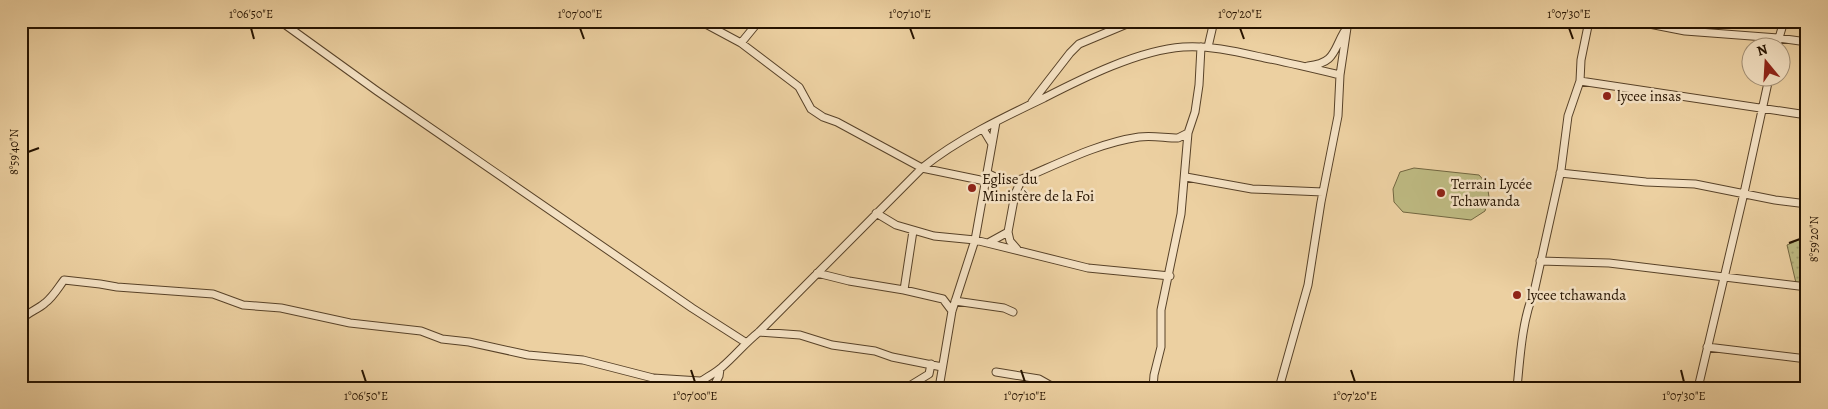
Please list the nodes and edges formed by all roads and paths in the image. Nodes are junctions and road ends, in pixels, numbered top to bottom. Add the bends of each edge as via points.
1 (280, 21) edge
2 (759, 21) edge
3 (1134, 21) edge
4 (1214, 21) edge
5 (1588, 21) edge
6 (1634, 21) edge
7 (1784, 21) edge
8 (704, 22) edge
9 (1348, 24) edge
10 (1778, 38) joint
11 (1790, 40) edge
12 (1807, 42) edge
13 (741, 43) junction
14 (1205, 47) junction
15 (1300, 66) junction
16 (1340, 75) junction
17 (1580, 81) junction
18 (1767, 88) edge
19 (1031, 104) junction
20 (1762, 108) junction
21 (1807, 115) edge
22 (996, 122) junction
23 (982, 129) junction
24 (1188, 132) junction
25 (992, 144) junction
26 (922, 168) junction
27 (1560, 173) junction
28 (1186, 176) junction
29 (986, 177) junction
30 (1022, 179) junction
31 (1323, 192) junction
32 (1744, 193) junction
33 (1807, 204) edge
34 (876, 213) junction
35 (913, 231) junction
36 (1008, 232) junction
37 (975, 240) junction
38 (988, 243) junction
39 (1017, 250) junction
40 (1540, 260) junction
41 (817, 273) junction
42 (1170, 276) junction
43 (1723, 276) junction
44 (1807, 287) edge
45 (904, 290) junction
46 (956, 298) junction
47 (943, 299) junction
48 (952, 311) junction
49 (1013, 312) dead end
50 (21, 320) edge
51 (759, 332) junction
52 (745, 342) junction
53 (1707, 347) junction
54 (1807, 359) edge
55 (931, 364) junction
56 (942, 367) junction
57 (720, 369) junction
58 (996, 372) dead end
59 (700, 381) junction
60 (693, 388) edge
61 (713, 388) edge
62 (909, 388) edge
63 (939, 388) edge
64 (1055, 388) edge
65 (1153, 388) edge
66 (1279, 388) edge
67 (1517, 388) edge
68 (1698, 388) edge

1 - 52 street via 377,91
2 - 13 street
3 - 19 street via 1079,44
4 - 14 street
5 - 17 street
6 - 10 street via 1685,31
7 - 10 street
8 - 13 street
9 - 15 street via 1329,60
9 - 16 street
11 - 12 street
13 - 26 street via 799,87 811,109
14 - 15 street
14 - 19 street via 1183,46 1151,53 1095,73
14 - 24 street via 1195,112
15 - 16 street
16 - 31 street via 1338,116
17 - 20 street
17 - 27 street via 1568,116
18 - 20 street
19 - 22 street
20 - 21 street
20 - 32 street
22 - 23 street
22 - 25 street
23 - 25 street
23 - 26 street
24 - 28 street
24 - 30 street via 1178,138 1146,136 1121,141
25 - 29 street
26 - 29 street
26 - 34 street
27 - 32 street via 1695,184
27 - 40 street
28 - 31 street via 1252,189
28 - 42 street
29 - 30 street via 1010,182
29 - 37 street
30 - 36 street via 1015,194
31 - 66 street via 1308,285
32 - 33 street
32 - 43 street
34 - 35 street
34 - 41 street
35 - 37 street
35 - 45 street
36 - 38 street
36 - 39 street
37 - 38 street
37 - 46 street
38 - 39 street
39 - 42 street via 1088,268
40 - 43 street via 1609,263
40 - 67 street
41 - 45 street
41 - 51 street
42 - 65 street via 1161,310 1161,348
43 - 44 street
43 - 53 street
45 - 47 street
46 - 47 street
46 - 48 street
46 - 49 street
47 - 48 street
48 - 56 street
50 - 59 street via 48,301 64,280 213,294 243,305 281,308 350,323 421,331 442,339 528,355 583,360 653,378
51 - 52 street
51 - 55 street via 800,335 832,345
52 - 57 street
53 - 54 street
53 - 68 street
55 - 56 street
55 - 62 street via 929,374
56 - 63 street
57 - 59 street
57 - 61 street
58 - 64 street via 1039,379
59 - 60 street

